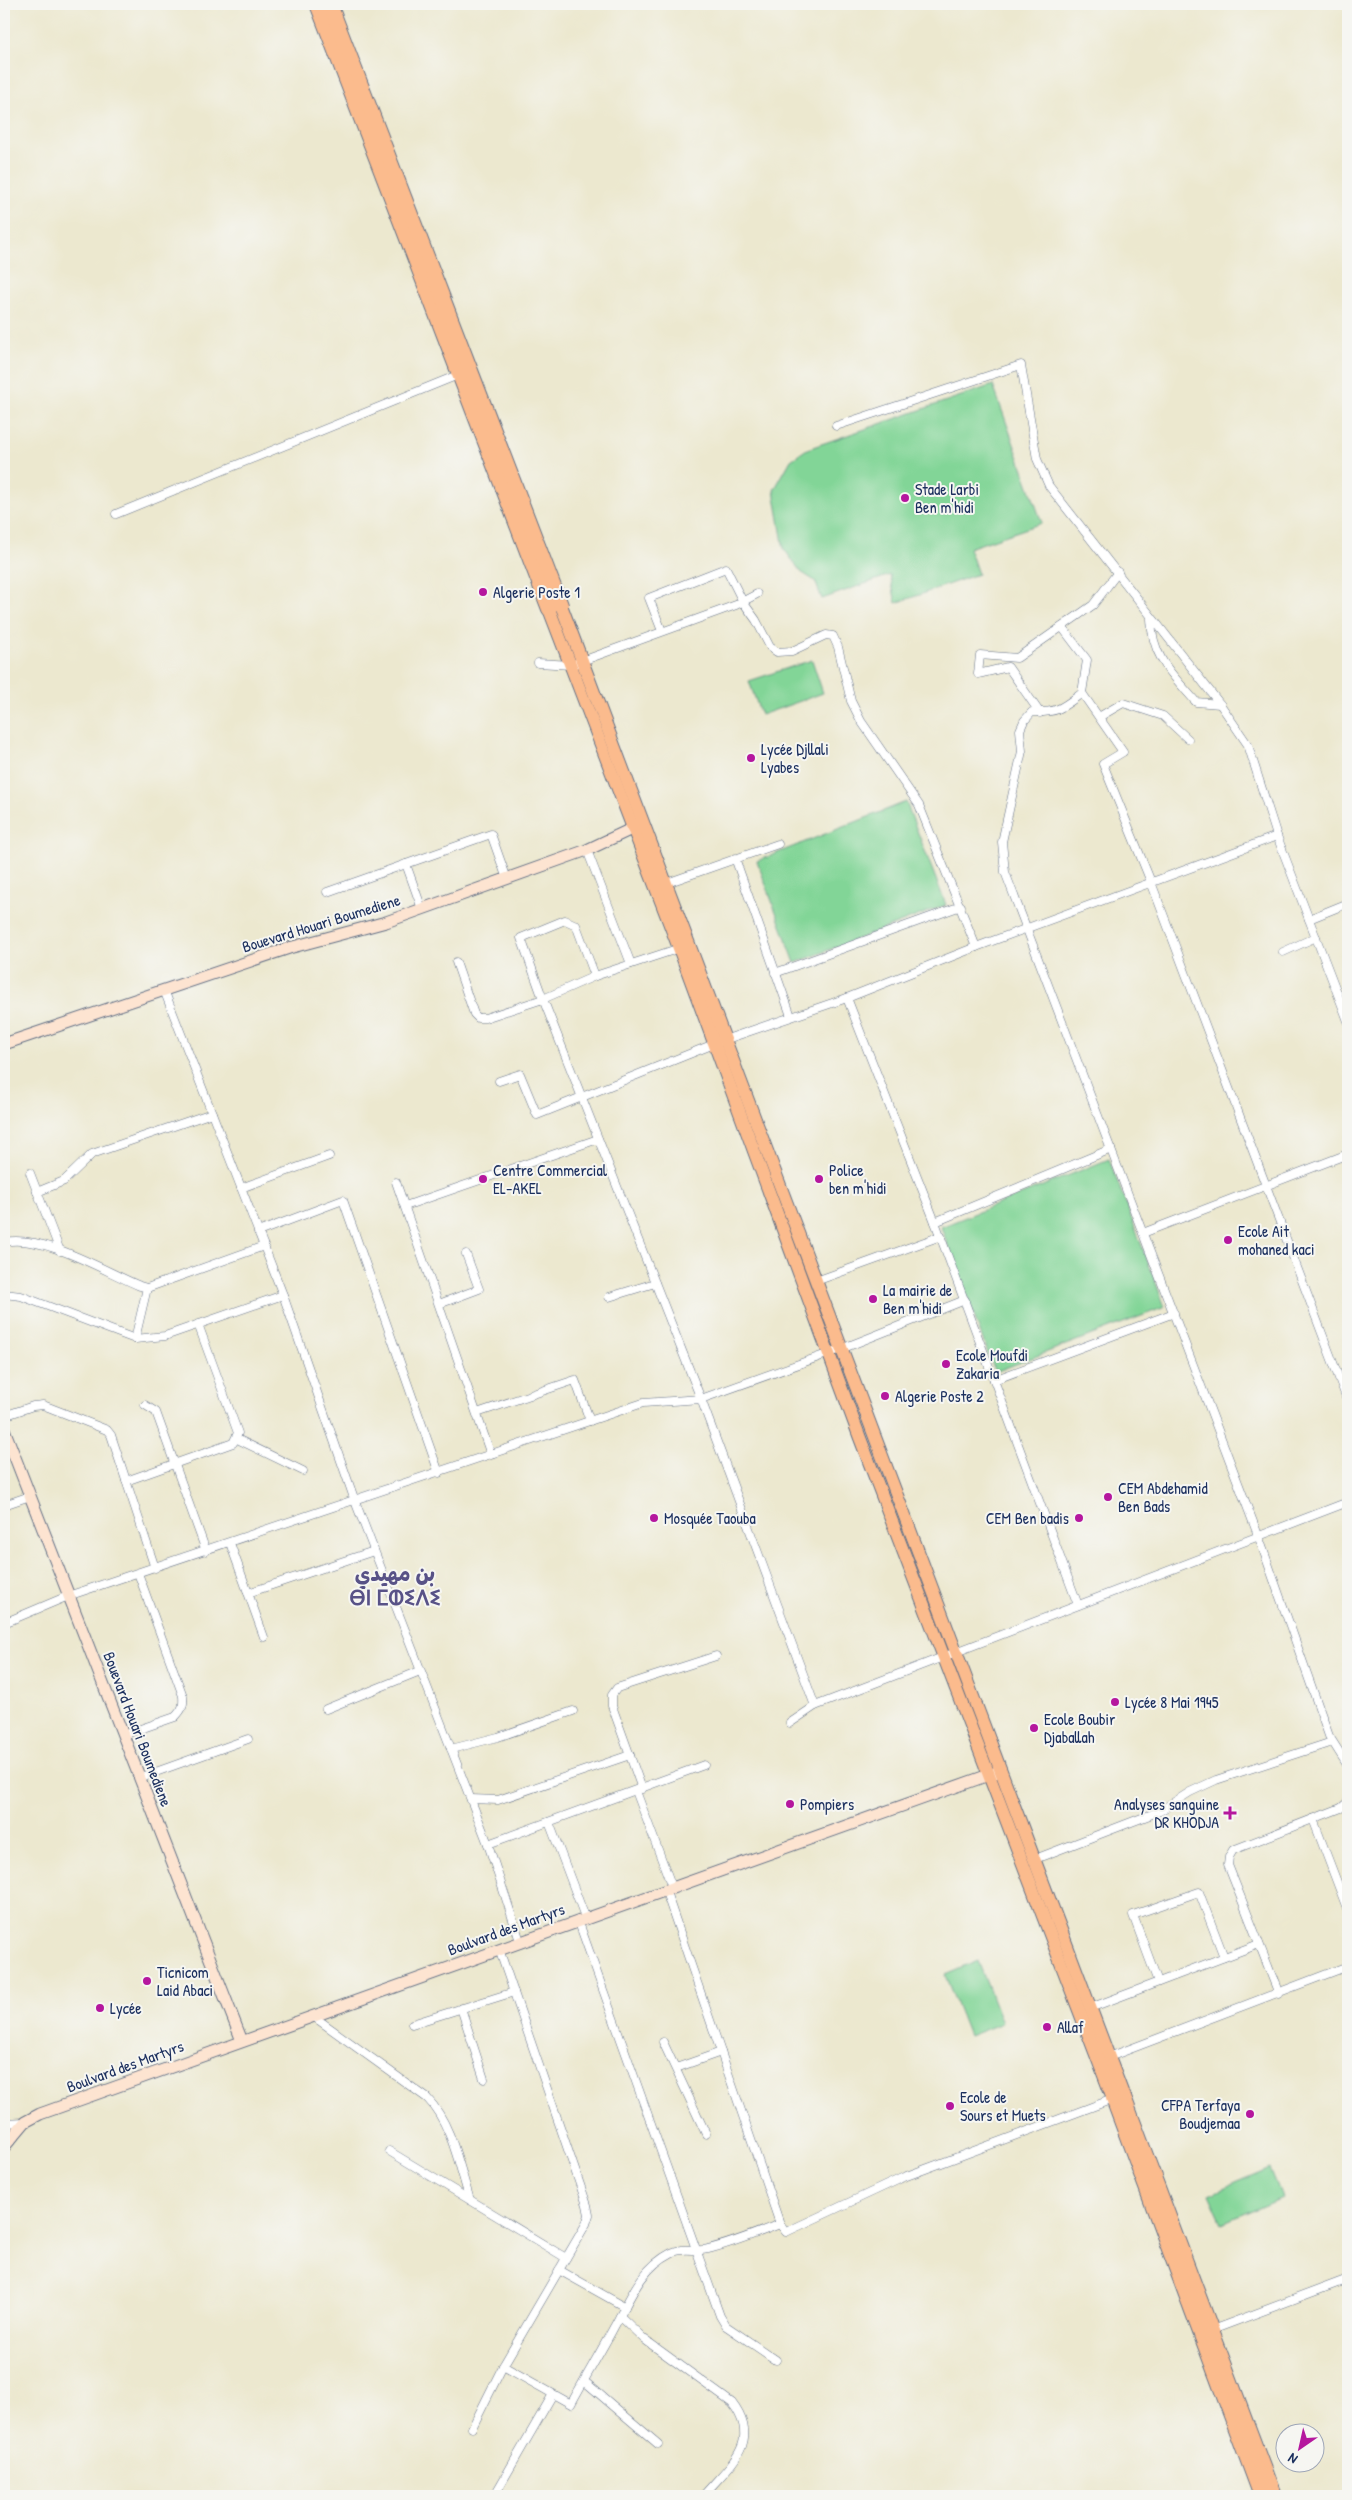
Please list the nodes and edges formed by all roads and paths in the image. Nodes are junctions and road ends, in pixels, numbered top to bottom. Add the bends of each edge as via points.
1 (317, 4) edge
2 (330, 4) edge
3 (458, 375) junction
4 (836, 426) dead end
5 (116, 514) dead end
6 (1118, 572) junction
7 (757, 594) dead end
8 (742, 602) junction
9 (555, 607) junction
10 (1151, 619) junction
11 (1062, 627) junction
12 (662, 631) junction
13 (576, 662) junction
14 (538, 663) dead end
15 (1082, 692) junction
16 (1220, 704) junction
17 (1040, 713) junction
18 (1099, 717) junction
19 (1188, 739) dead end
20 (638, 826) junction
21 (1277, 836) junction
22 (778, 844) dead end
23 (587, 850) junction
24 (736, 858) junction
25 (406, 864) junction
26 (507, 879) junction
27 (1151, 882) junction
28 (661, 885) junction
29 (327, 892) dead end
30 (1346, 904) dead end
31 (961, 906) junction
32 (422, 910) junction
33 (1309, 919) junction
34 (1028, 928) junction
35 (1316, 938) junction
36 (684, 946) junction
37 (976, 947) junction
38 (1282, 952) dead end
39 (456, 962) dead end
40 (631, 964) junction
41 (775, 972) junction
42 (595, 976) junction
43 (164, 990) junction
44 (847, 998) junction
45 (543, 1000) junction
46 (791, 1016) junction
47 (1348, 1020) edge
48 (720, 1042) junction
49 (4, 1044) edge
50 (499, 1081) dead end
51 (582, 1098) junction
52 (212, 1114) junction
53 (598, 1139) junction
54 (1112, 1149) junction
55 (1348, 1154) edge
56 (329, 1156) dead end
57 (30, 1172) dead end
58 (396, 1182) dead end
59 (1265, 1187) junction
60 (241, 1188) junction
61 (37, 1192) junction
62 (405, 1206) junction
63 (935, 1222) junction
64 (258, 1232) junction
65 (1143, 1233) junction
66 (941, 1236) junction
67 (4, 1242) edge
68 (264, 1246) junction
69 (60, 1251) junction
70 (466, 1254) dead end
71 (816, 1281) junction
72 (655, 1283) junction
73 (147, 1288) junction
74 (4, 1294) edge
75 (283, 1295) junction
76 (609, 1297) dead end
77 (965, 1300) junction
78 (439, 1304) junction
79 (1174, 1313) junction
80 (198, 1324) junction
81 (135, 1339) junction
82 (841, 1348) junction
83 (828, 1353) junction
84 (994, 1380) junction
85 (701, 1399) junction
86 (1348, 1402) edge
87 (145, 1405) dead end
88 (477, 1413) junction
89 (4, 1416) edge
90 (590, 1421) junction
91 (4, 1429) edge
92 (236, 1439) junction
93 (491, 1455) junction
94 (174, 1464) junction
95 (303, 1471) dead end
96 (439, 1473) junction
97 (126, 1481) junction
98 (30, 1496) junction
99 (355, 1501) junction
100 (1348, 1502) edge
101 (4, 1505) edge
102 (1258, 1536) junction
103 (230, 1543) junction
104 (206, 1551) junction
105 (374, 1551) junction
106 (155, 1568) junction
107 (138, 1573) junction
108 (248, 1594) junction
109 (68, 1596) junction
110 (1078, 1605) junction
111 (4, 1623) edge
112 (264, 1637) dead end
113 (949, 1654) junction
114 (716, 1656) dead end
115 (420, 1671) junction
116 (815, 1706) junction
117 (326, 1709) dead end
118 (573, 1711) dead end
119 (790, 1722) dead end
120 (122, 1735) junction
121 (248, 1739) dead end
122 (1332, 1742) junction
123 (451, 1749) junction
124 (630, 1755) junction
125 (704, 1765) dead end
126 (1348, 1766) edge
127 (994, 1772) junction
128 (139, 1778) junction
129 (639, 1790) junction
130 (471, 1800) junction
131 (1348, 1802) edge
132 (1313, 1819) junction
133 (549, 1822) junction
134 (488, 1844) junction
135 (1035, 1858) junction
136 (668, 1888) junction
137 (1348, 1911) edge
138 (581, 1918) junction
139 (520, 1941) junction
140 (1259, 1944) junction
141 (499, 1949) junction
142 (1224, 1957) junction
143 (1348, 1966) edge
144 (1158, 1982) junction
145 (514, 1992) junction
146 (1279, 1994) junction
147 (461, 2008) junction
148 (1090, 2008) junction
149 (313, 2016) junction
150 (412, 2024) dead end
151 (242, 2041) junction
152 (663, 2042) dead end
153 (721, 2052) junction
154 (1109, 2057) junction
155 (676, 2068) junction
156 (484, 2079) dead end
157 (1118, 2098) junction
158 (25, 2122) junction
159 (4, 2123) edge
160 (706, 2134) dead end
161 (4, 2147) edge
162 (389, 2151) dead end
163 (470, 2200) junction
164 (780, 2224) junction
165 (696, 2248) junction
166 (566, 2258) junction
167 (559, 2270) junction
168 (1348, 2279) edge
169 (625, 2307) junction
170 (620, 2316) junction
171 (1212, 2330) junction
172 (776, 2360) dead end
173 (503, 2366) junction
174 (584, 2381) junction
175 (553, 2394) junction
176 (472, 2428) dead end
177 (658, 2444) dead end
178 (497, 2492) dead end
179 (703, 2496) edge
180 (1261, 2496) edge
181 (1274, 2496) edge

1 - 3 highway
2 - 9 highway
3 - 5 street
3 - 9 highway
4 - 6 street via 1021,365 1037,459 1049,486
6 - 10 street
6 - 11 street via 1093,605
7 - 8 street
8 - 12 street
8 - 12 street via 726,568 649,598
8 - 31 street via 770,647 777,652 792,651 826,635 833,636 851,701 861,721 919,805
9 - 13 main road
10 - 16 street
10 - 16 street via 1152,637 1158,656 1166,667 1196,702
11 - 15 street via 1087,660
11 - 17 street via 1017,658 980,655 978,674 1008,668
12 - 13 street
13 - 14 street
13 - 20 main road
15 - 17 street via 1060,709
15 - 18 street
16 - 21 street via 1248,744
17 - 34 street via 1032,712 1020,730 1022,751 1002,842 1006,872
18 - 19 street via 1123,704 1163,716
18 - 27 street via 1123,752 1103,764
20 - 23 street, Bouevard Houari Boumediene
20 - 28 main road
21 - 27 street
21 - 33 street
22 - 24 street
23 - 26 street, Bouevard Houari Boumediene
23 - 40 street
24 - 28 street
24 - 41 street
25 - 26 street via 491,834
25 - 29 street
25 - 32 street
26 - 32 street, Bouevard Houari Boumediene
27 - 34 street
27 - 59 street
28 - 36 main road
30 - 33 street
31 - 37 street
31 - 41 street
32 - 43 street, Bouevard Houari Boumediene via 289,948
33 - 35 street
34 - 37 street
34 - 54 street
35 - 38 street
35 - 47 street
36 - 40 street
36 - 48 main road
37 - 44 street
39 - 45 street via 478,1018
40 - 42 street
41 - 46 street
42 - 45 street
42 - 45 street via 576,925 571,921 565,920 521,938
43 - 49 street, Bouevard Houari Boumediene
43 - 52 street
44 - 46 street
44 - 63 street
45 - 51 street
46 - 48 street
48 - 51 street
48 - 71 main road
48 - 83 main road
50 - 51 street via 520,1074 537,1115
51 - 53 street
52 - 60 street
52 - 61 street via 92,1154 64,1181
53 - 62 street
53 - 72 street
54 - 63 street
54 - 65 street
55 - 59 street
56 - 60 street
57 - 61 street
58 - 62 street
59 - 65 street
59 - 86 street
60 - 64 street
61 - 69 street
62 - 78 street
63 - 66 street
64 - 68 street
64 - 96 street via 343,1200
65 - 79 street
66 - 71 street
66 - 77 street
67 - 69 street via 26,1240
68 - 73 street
68 - 75 street
69 - 73 street
70 - 78 street via 480,1289
71 - 82 main road
72 - 76 street
72 - 85 street
73 - 81 street
74 - 81 street via 21,1296
75 - 80 street
75 - 99 street
77 - 82 street
77 - 84 street
78 - 88 street
79 - 84 street
79 - 102 street
80 - 81 street via 165,1336
80 - 92 street via 238,1433
82 - 83 street
82 - 113 main road
83 - 85 street
83 - 113 main road
84 - 110 street
85 - 90 street via 643,1403
85 - 116 street
87 - 94 street via 156,1412
88 - 90 street via 575,1380
88 - 93 street
89 - 97 street via 43,1405 101,1426 111,1436
90 - 93 street
91 - 98 street, Bouevard Houari Boumediene
92 - 94 street via 233,1443
92 - 95 street
93 - 96 street
94 - 97 street
94 - 104 street
96 - 99 street
97 - 106 street
98 - 101 street
98 - 109 street, Bouevard Houari Boumediene
99 - 103 street
99 - 105 street
100 - 102 street
102 - 110 street
102 - 122 street
103 - 104 street
103 - 108 street
104 - 106 street
105 - 108 street
105 - 115 street
106 - 107 street
107 - 109 street
107 - 120 street via 184,1704 175,1717
108 - 112 street
109 - 111 street
109 - 120 street, Bouevard Houari Boumediene
110 - 113 street
113 - 116 street
113 - 127 main road
114 - 124 street via 617,1688 612,1695 612,1706
115 - 117 street
115 - 123 street
116 - 119 street
118 - 123 street via 498,1738
120 - 128 street, Bouevard Houari Boumediene
121 - 128 street
122 - 126 street
122 - 135 street via 1216,1780 1160,1811
123 - 130 street
124 - 129 street
124 - 130 street via 498,1800
125 - 129 street
127 - 135 main road
127 - 136 street, Boulvard des Martyrs
127 - 157 main road
128 - 151 street, Bouevard Houari Boumediene
129 - 133 street
129 - 136 street
130 - 134 street
131 - 132 street
132 - 137 street
132 - 140 street via 1233,1850 1229,1857 1228,1864
133 - 134 street
133 - 138 street
134 - 139 street
135 - 148 main road
136 - 138 street, Boulvard des Martyrs
136 - 153 street
138 - 139 street, Boulvard des Martyrs
138 - 165 street
139 - 141 street, Boulvard des Martyrs
140 - 142 street
140 - 146 street
141 - 145 street
141 - 149 street, Boulvard des Martyrs
142 - 144 street
142 - 144 street via 1199,1892 1133,1914
143 - 146 street
144 - 148 street
145 - 147 street
145 - 166 street via 587,2205 586,2224
146 - 154 street
147 - 150 street
147 - 156 street
148 - 154 main road
149 - 151 street, Boulvard des Martyrs
149 - 163 street via 427,2098 436,2108 445,2122
151 - 158 street, Boulvard des Martyrs
152 - 155 street
153 - 155 street
153 - 164 street
154 - 157 main road
155 - 160 street
157 - 164 street via 904,2177 786,2232
157 - 171 highway
157 - 180 highway
158 - 159 street
158 - 161 street
162 - 163 street
163 - 166 street
164 - 165 street via 706,2250
165 - 169 street via 672,2252 660,2260 642,2276
165 - 172 street via 711,2295 726,2326
166 - 167 street
167 - 169 street
167 - 173 street
168 - 171 street
169 - 170 street
170 - 174 street
170 - 179 street via 644,2339 732,2403 743,2416 746,2435 743,2448
171 - 181 highway
173 - 175 street
173 - 176 street
174 - 175 street via 571,2404
174 - 177 street
175 - 178 street

